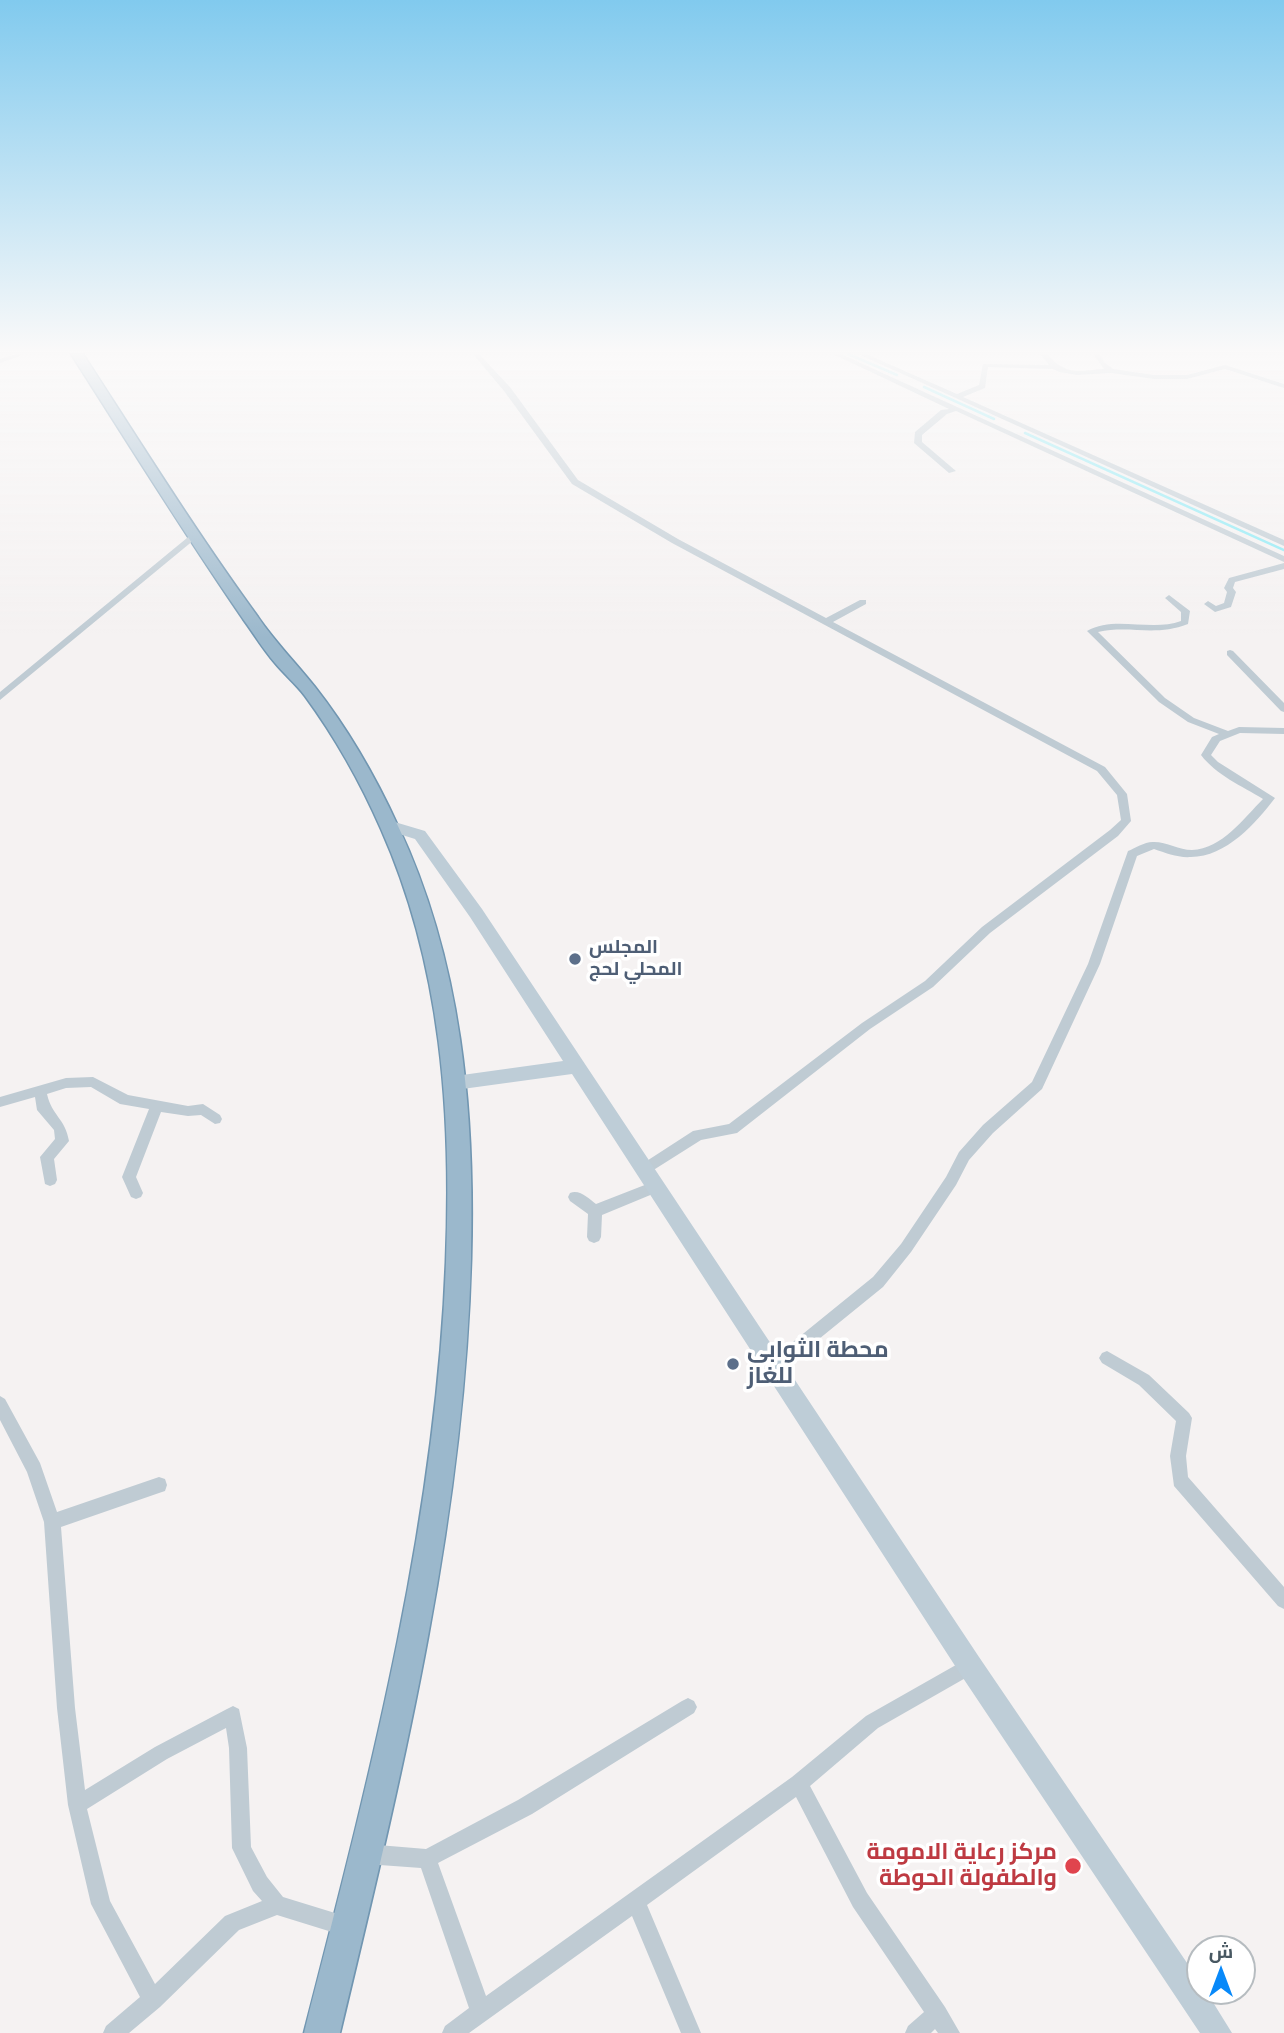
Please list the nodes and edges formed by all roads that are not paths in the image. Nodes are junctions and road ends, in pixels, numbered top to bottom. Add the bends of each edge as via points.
1 (140, 449) edge
2 (153, 449) edge
3 (551, 449) edge
4 (925, 449) edge
5 (1044, 449) edge
6 (1077, 449) edge
7 (952, 471) dead end
8 (196, 534) junction
9 (1284, 542) edge
10 (1284, 559) edge
11 (1284, 566) edge
12 (1169, 598) dead end
13 (863, 601) dead end
14 (1208, 604) dead end
15 (826, 622) junction
16 (1230, 653) dead end
17 (307, 688) junction
18 (0, 697) edge
19 (1284, 709) edge
20 (1284, 731) edge
21 (1227, 734) junction
22 (388, 825) junction
23 (576, 1066) junction
24 (455, 1083) junction
25 (40, 1092) junction
26 (0, 1102) edge
27 (156, 1107) junction
28 (215, 1119) dead end
29 (650, 1178) junction
30 (50, 1180) dead end
31 (136, 1193) dead end
32 (575, 1197) dead end
33 (595, 1211) junction
34 (594, 1237) dead end
35 (1107, 1358) dead end
36 (771, 1363) junction
37 (0, 1404) edge
38 (159, 1485) dead end
39 (52, 1522) junction
40 (1284, 1600) edge
41 (970, 1666) junction
42 (688, 1707) dead end
43 (799, 1784) junction
44 (77, 1805) junction
45 (366, 1854) junction
46 (426, 1859) junction
47 (636, 1901) junction
48 (277, 1905) junction
49 (348, 1927) junction
50 (153, 2000) junction
51 (481, 2012) junction
52 (938, 2014) junction
53 (113, 2033) edge
54 (322, 2033) edge
55 (452, 2033) edge
56 (691, 2033) edge
57 (915, 2033) edge
58 (950, 2033) edge
59 (1217, 2033) edge

1 - 8 highway
2 - 17 highway via 290,654
3 - 15 street via 575,482
4 - 7 street
5 - 10 street
6 - 9 street
8 - 17 highway via 279,658
8 - 18 street
11 - 14 street via 1232,580 1228,606 1215,609
12 - 21 street via 1186,611 1185,622 1174,628 1103,627 1092,631 1162,700 1191,720
13 - 15 street
15 - 29 street via 1101,769 1122,794 1126,821 986,930 929,984 866,1026 732,1129 698,1135
16 - 19 street
17 - 22 highway
20 - 21 street
21 - 36 street via 1216,739 1206,755 1270,798 1231,840 1212,850 1192,854 1153,845 1132,854 1094,964 1037,1085 964,1156 906,1248 878,1282 793,1351
22 - 23 main road via 420,835
22 - 24 highway via 420,903 436,958
23 - 24 main road
23 - 29 main road
24 - 45 highway via 460,1132 460,1284 449,1404 429,1553 398,1723
25 - 26 street
25 - 27 street via 66,1083 93,1082 125,1100
25 - 30 street via 44,1110 60,1128 62,1142 47,1157
27 - 28 street via 203,1109
27 - 31 street via 129,1177
29 - 33 street
29 - 36 main road
32 - 33 street
33 - 34 street
35 - 40 street via 1144,1380 1184,1418 1178,1456 1180,1480
36 - 41 main road
37 - 39 street via 34,1469
38 - 39 street
39 - 44 street
41 - 43 street via 872,1722
41 - 59 main road
42 - 46 street via 525,1807
43 - 47 street
43 - 52 street via 860,1900
44 - 48 street via 233,1715 242,1848
44 - 50 street via 102,1904
45 - 46 street
45 - 49 highway
46 - 51 street
47 - 51 street
47 - 56 street
48 - 49 street
48 - 50 street via 232,1923
49 - 54 highway
50 - 53 street
51 - 55 street
52 - 57 street
52 - 58 street

